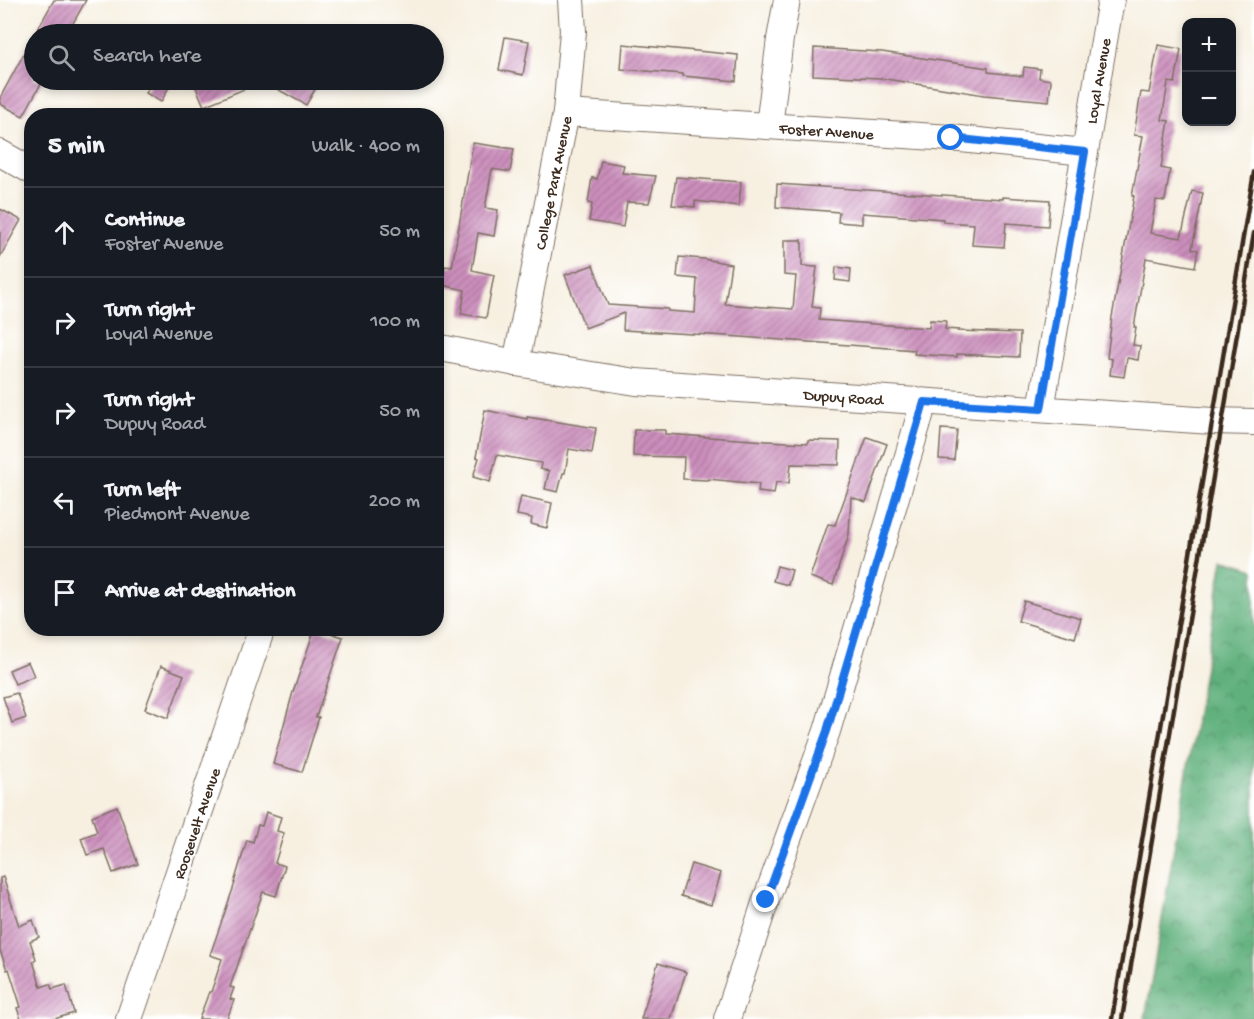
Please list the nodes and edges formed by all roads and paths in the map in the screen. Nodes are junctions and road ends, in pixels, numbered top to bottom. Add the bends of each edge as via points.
1 (571, 0) edge
2 (787, 0) edge
3 (1111, 0) edge
4 (566, 113) junction
5 (769, 126) junction
6 (1085, 152) junction
7 (0, 153) edge
8 (24, 166) edge
9 (444, 349) edge
10 (516, 363) junction
11 (924, 402) junction
12 (1041, 409) junction
13 (1254, 422) edge
14 (259, 636) edge
15 (129, 1019) edge
16 (727, 1019) edge

1 - 4 street, College Park Avenue via 573,31
2 - 5 street
3 - 6 street, Loyal Avenue
4 - 5 street, Foster Avenue
4 - 10 street, College Park Avenue
5 - 6 street, Foster Avenue
6 - 12 street, Loyal Avenue
7 - 8 street
9 - 10 street, Dupuy Road
10 - 11 street, Dupuy Road via 636,382
11 - 12 street, Dupuy Road
11 - 16 street via 827,731
12 - 13 street, Dupuy Road
14 - 15 street, Roosevelt Avenue

